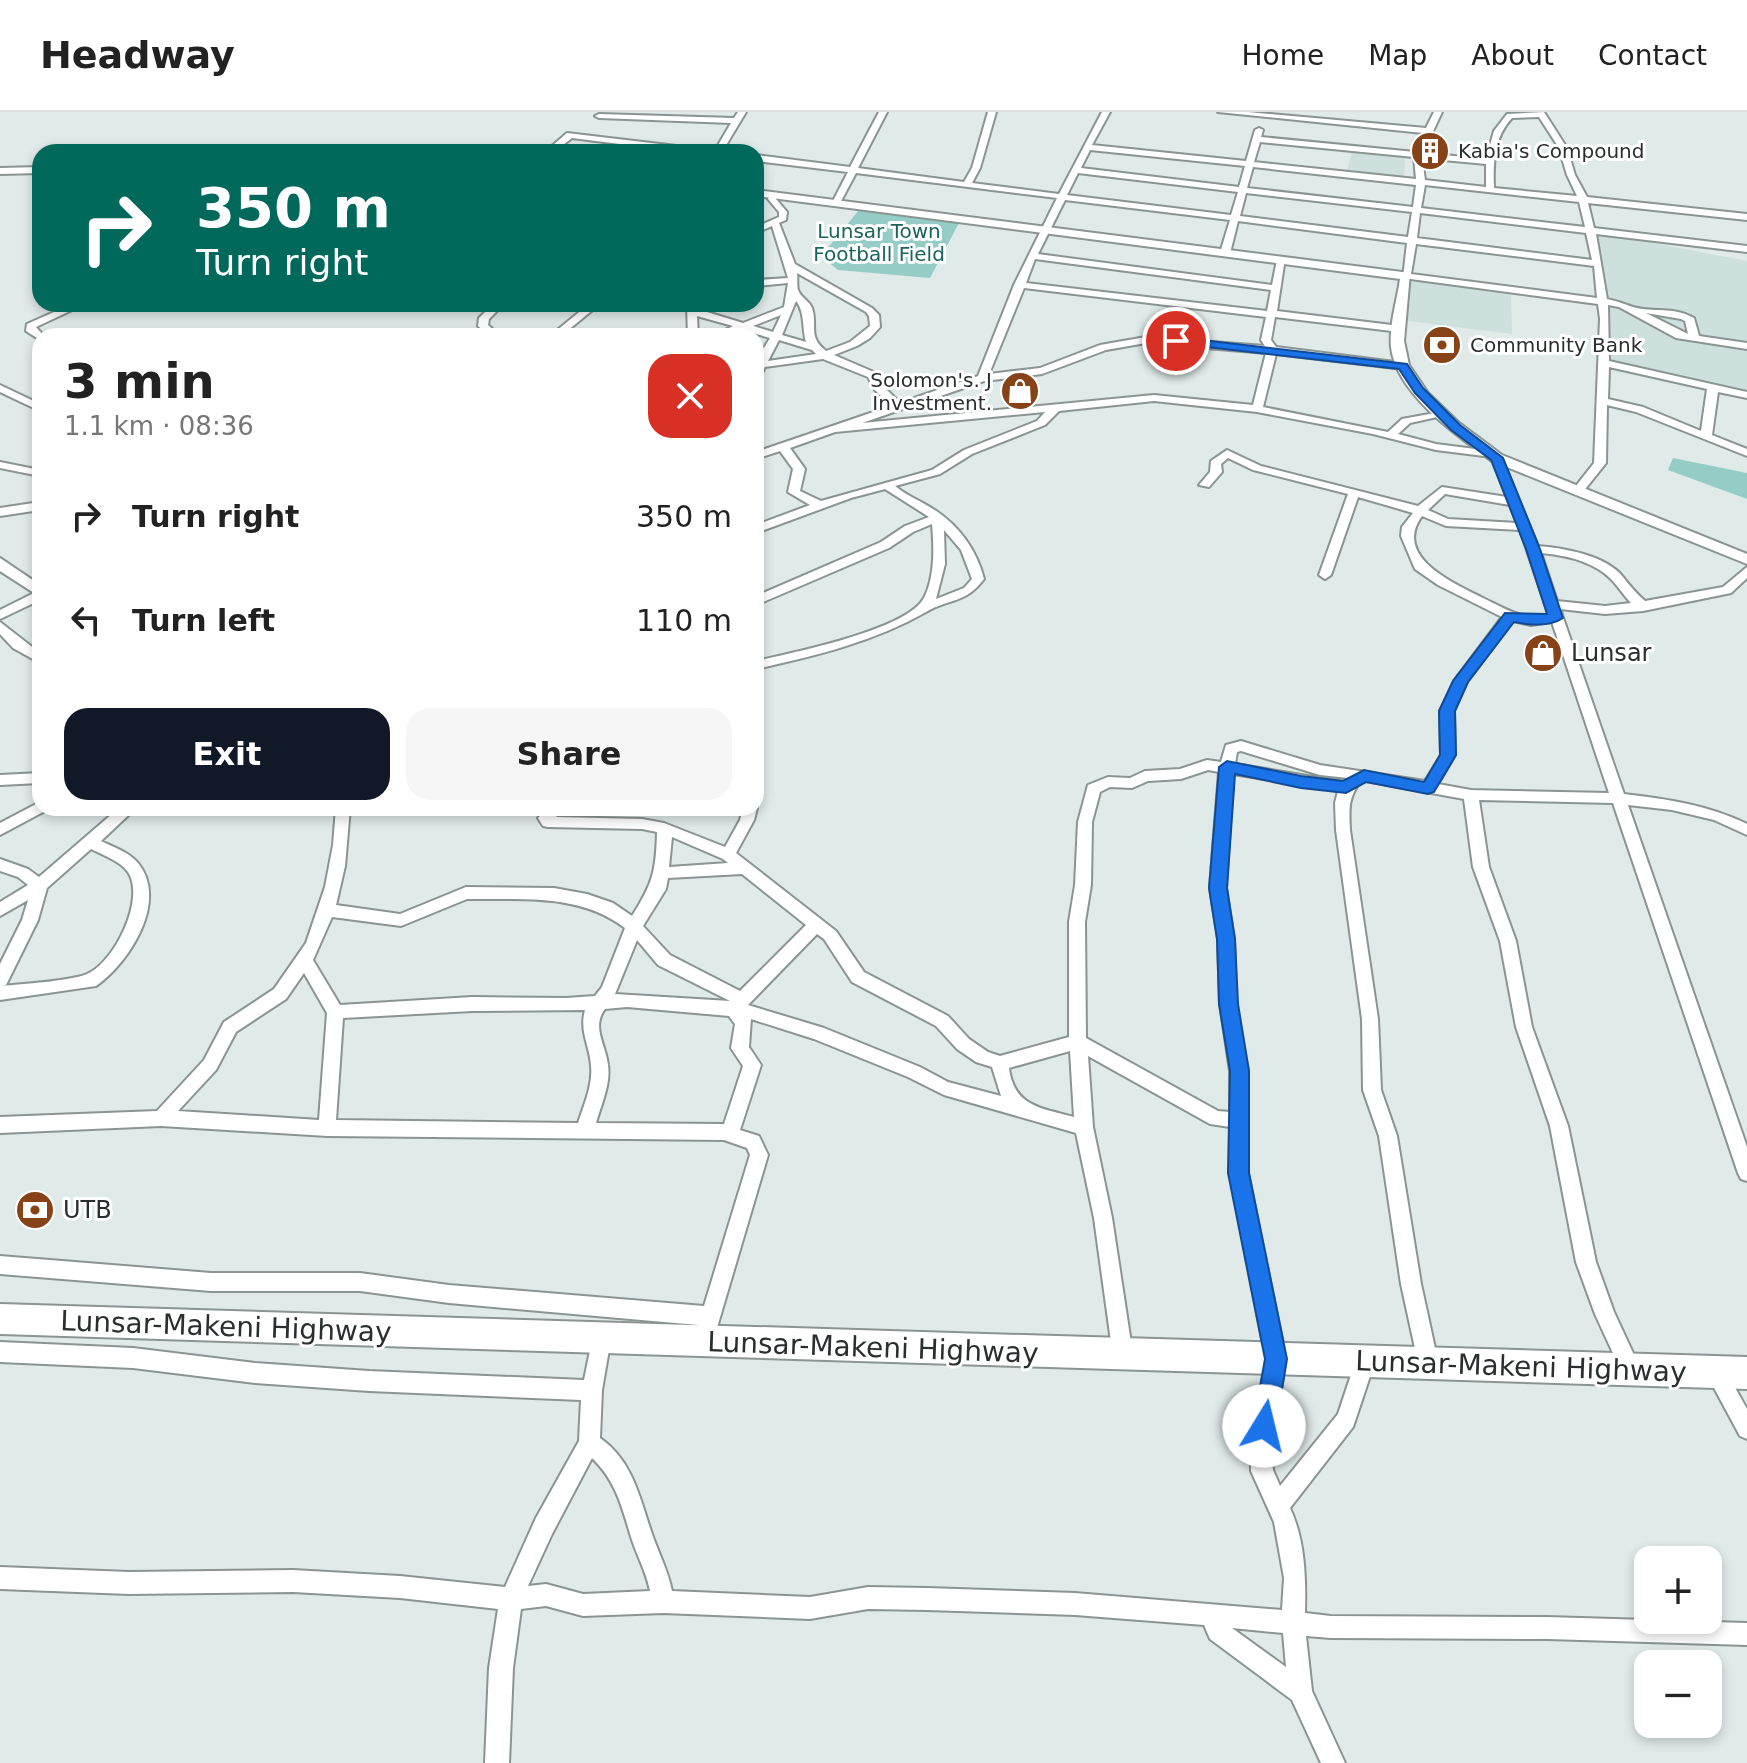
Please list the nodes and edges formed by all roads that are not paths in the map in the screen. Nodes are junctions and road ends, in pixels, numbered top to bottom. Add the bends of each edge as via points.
1 (673, 112) edge
2 (883, 112) edge
3 (992, 112) edge
4 (1106, 112) edge
5 (1222, 112) edge
6 (1438, 112) edge
7 (1540, 114) edge
8 (599, 116) edge
9 (740, 116) edge
10 (1259, 116) junction
11 (1321, 117) edge
12 (662, 120) junction
13 (585, 125) dead end
14 (1429, 131) junction
15 (570, 135) junction
16 (1258, 139) junction
17 (629, 142) junction
18 (559, 144) edge
19 (642, 144) edge
20 (723, 144) edge
21 (1325, 144) junction
22 (1087, 147) junction
23 (1416, 155) junction
24 (764, 159) edge
25 (1489, 162) junction
26 (1250, 163) junction
27 (32, 170) edge
28 (852, 170) junction
29 (1074, 170) junction
30 (0, 171) edge
31 (1421, 182) junction
32 (967, 183) junction
33 (1490, 189) junction
34 (1242, 190) junction
35 (764, 194) edge
36 (773, 195) junction
37 (1061, 195) junction
38 (1583, 199) junction
39 (836, 203) junction
40 (1416, 211) junction
41 (1747, 217) edge
42 (1234, 218) junction
43 (775, 223) junction
44 (764, 227) edge
45 (1045, 229) junction
46 (1591, 231) junction
47 (1412, 240) junction
48 (1747, 249) edge
49 (1225, 253) junction
50 (1032, 256) junction
51 (1282, 260) junction
52 (1598, 264) junction
53 (790, 265) junction
54 (1406, 276) junction
55 (764, 283) edge
56 (793, 285) junction
57 (1019, 285) junction
58 (1276, 288) junction
59 (1603, 301) junction
60 (787, 309) junction
61 (1631, 309) junction
62 (62, 312) edge
63 (491, 312) edge
64 (585, 312) edge
65 (704, 312) edge
66 (1270, 314) junction
67 (746, 326) junction
68 (485, 328) edge
69 (565, 328) edge
70 (740, 328) edge
71 (755, 328) edge
72 (1400, 329) junction
73 (764, 330) edge
74 (32, 332) edge
75 (776, 333) junction
76 (1694, 338) junction
77 (1747, 346) edge
78 (1272, 350) junction
79 (820, 352) junction
80 (764, 356) edge
81 (1605, 363) junction
82 (764, 366) edge
83 (1403, 366) junction
84 (982, 378) junction
85 (0, 388) edge
86 (1713, 388) junction
87 (1747, 395) edge
88 (32, 401) edge
89 (1603, 401) junction
90 (897, 406) junction
91 (1055, 408) junction
92 (1257, 409) junction
93 (1442, 413) junction
94 (826, 430) junction
95 (1391, 435) junction
96 (1706, 437) junction
97 (764, 447) edge
98 (777, 449) junction
99 (764, 453) edge
100 (1747, 453) edge
101 (1494, 456) junction
102 (0, 465) edge
103 (32, 471) edge
104 (887, 485) junction
105 (1205, 485) dead end
106 (1578, 491) junction
107 (1354, 493) junction
108 (1513, 502) junction
109 (819, 505) junction
110 (32, 507) edge
111 (1420, 511) junction
112 (0, 512) edge
113 (937, 518) junction
114 (764, 526) edge
115 (1523, 527) junction
116 (1533, 549) junction
117 (1747, 559) edge
118 (0, 562) edge
119 (1747, 571) edge
120 (1325, 575) dead end
121 (32, 588) edge
122 (32, 597) edge
123 (764, 598) edge
124 (1643, 607) junction
125 (923, 608) junction
126 (1553, 611) junction
127 (0, 615) edge
128 (1510, 616) junction
129 (0, 626) edge
130 (32, 654) edge
131 (764, 663) edge
132 (1227, 767) junction
133 (1333, 772) junction
134 (1364, 775) junction
135 (32, 778) edge
136 (0, 780) edge
137 (1346, 787) junction
138 (1428, 788) junction
139 (1471, 795) junction
140 (1619, 799) junction
141 (32, 812) edge
142 (120, 816) edge
143 (343, 816) edge
144 (549, 816) edge
145 (748, 816) edge
146 (664, 828) junction
147 (0, 830) edge
148 (1747, 830) edge
149 (90, 842) junction
150 (728, 855) junction
151 (0, 865) edge
152 (747, 868) junction
153 (662, 873) junction
154 (40, 885) junction
155 (0, 910) edge
156 (325, 910) junction
157 (817, 924) junction
158 (634, 926) junction
159 (304, 960) junction
160 (0, 980) edge
161 (0, 993) edge
162 (600, 1002) junction
163 (737, 1005) junction
164 (335, 1012) junction
165 (1078, 1042) junction
166 (1000, 1063) junction
167 (1020, 1107) junction
168 (161, 1118) junction
169 (1237, 1120) junction
170 (0, 1125) edge
171 (1084, 1127) junction
172 (327, 1128) junction
173 (585, 1129) junction
174 (730, 1133) junction
175 (1747, 1173) edge
176 (0, 1265) edge
177 (0, 1319) edge
178 (705, 1328) junction
179 (601, 1338) junction
180 (0, 1352) edge
181 (1123, 1356) junction
182 (1276, 1359) junction
183 (1365, 1361) junction
184 (1428, 1362) junction
185 (1630, 1368) junction
186 (1732, 1373) edge
187 (592, 1390) junction
188 (1747, 1429) edge
189 (589, 1443) junction
190 (1278, 1506) junction
191 (0, 1578) edge
192 (511, 1599) junction
193 (663, 1602) junction
194 (1211, 1614) junction
195 (1293, 1622) junction
196 (1747, 1634) edge
197 (1300, 1692) junction
198 (497, 1763) edge
199 (1333, 1763) edge

1 - 12 street
2 - 28 street
3 - 32 street
4 - 22 street
5 - 10 street
6 - 14 street
7 - 25 street via 1505,119
7 - 38 street via 1563,148
8 - 12 street
9 - 12 street
9 - 20 street
10 - 11 street
10 - 16 street
11 - 14 street
11 - 21 street
12 - 17 street
13 - 15 street
14 - 23 street
15 - 17 street
15 - 18 street
16 - 21 street
16 - 26 street
17 - 19 street
21 - 23 street
22 - 26 street
22 - 29 street
23 - 25 street
23 - 31 street via 1414,168
24 - 28 street
25 - 33 street
26 - 31 street
26 - 34 street
27 - 30 street
28 - 32 street
28 - 39 street
29 - 34 street
29 - 37 street
31 - 33 street
31 - 40 street
32 - 37 street
33 - 38 street
34 - 40 street
34 - 42 street
35 - 36 street
36 - 39 street
36 - 43 street via 784,216
37 - 42 street
37 - 45 street
38 - 41 street
38 - 46 street
39 - 45 street
40 - 46 street
40 - 47 street
42 - 47 street
42 - 49 street
43 - 44 street
43 - 53 street
45 - 49 street
45 - 50 street
46 - 48 street
46 - 52 street
47 - 52 street
47 - 54 street
49 - 51 street
50 - 57 street
50 - 58 street
51 - 54 street
51 - 58 street
52 - 59 street
53 - 56 street
53 - 79 street via 874,315 871,333
54 - 59 street
54 - 72 street
55 - 56 street
56 - 60 street
56 - 79 street via 807,308 804,325
57 - 66 street
57 - 84 street
58 - 66 street
59 - 61 street
59 - 81 street
60 - 67 street
60 - 75 street
61 - 76 street via 1680,336
61 - 76 street via 1680,314 1690,320
62 - 74 street via 31,326
63 - 68 street via 484,318
64 - 69 street
65 - 67 street
66 - 72 street
66 - 78 street via 1266,340
67 - 70 street
67 - 71 street
72 - 83 street via 1397,349
73 - 75 street
75 - 79 street
75 - 80 street
76 - 77 street
78 - 83 street
78 - 84 street via 1146,340 1104,347 1042,371
78 - 92 street
79 - 82 street
79 - 90 street via 872,375
81 - 86 street
81 - 89 street
83 - 93 street
84 - 90 street
85 - 88 street
86 - 87 street
86 - 96 street
89 - 96 street via 1639,409
89 - 106 street via 1600,463
90 - 94 street
91 - 92 street via 1140,398
91 - 94 street
91 - 104 street via 1041,423 968,452 949,466
92 - 95 street
93 - 95 street via 1406,421
93 - 101 street
94 - 98 street
95 - 101 street
96 - 100 street
97 - 98 street
98 - 99 street
98 - 109 street via 799,469 794,492
101 - 106 street
101 - 108 street
102 - 103 street
104 - 109 street
104 - 113 street
105 - 107 street via 1216,472 1215,463 1227,453 1284,476
106 - 117 street
107 - 111 street
107 - 120 street
108 - 111 street via 1442,490
108 - 115 street
109 - 114 street
110 - 112 street
111 - 115 street via 1446,522
111 - 128 street via 1407,536 1419,566
113 - 123 street
113 - 125 street via 933,593
113 - 125 street via 962,543 978,579 968,591
115 - 116 street
116 - 124 street via 1589,560 1617,577
116 - 126 street
118 - 121 street
119 - 124 street via 1727,590
122 - 127 street
124 - 126 street
125 - 131 street via 837,645
126 - 128 street via 1531,621
126 - 140 street
128 - 138 street via 1456,691 1447,711 1448,755
129 - 130 street
132 - 133 street via 1231,748 1241,746
132 - 137 street
132 - 165 street via 1207,765 1093,789 1085,822 1077,922
132 - 169 street via 1218,888 1239,1071
133 - 134 street
133 - 137 street
134 - 137 street
134 - 138 street
135 - 136 street
137 - 184 street via 1343,830 1368,1006 1372,1090 1388,1136
138 - 139 street
139 - 140 street
139 - 185 street via 1481,867 1508,941 1524,1027 1559,1126 1586,1262
140 - 148 street via 1695,809
140 - 175 street
141 - 147 street
142 - 149 street
143 - 156 street via 341,855
144 - 146 street via 545,820
145 - 150 street
146 - 150 street
146 - 153 street
149 - 154 street
149 - 161 street via 133,868 139,883 127,945 90,981
150 - 152 street
151 - 154 street
152 - 153 street
152 - 157 street
153 - 158 street
154 - 155 street
154 - 160 street via 30,920
156 - 158 street via 401,920 466,893 554,894 607,907
156 - 159 street via 316,945
157 - 163 street
157 - 166 street via 839,944 858,977 942,1021 963,1044
158 - 162 street
158 - 163 street via 664,960
159 - 164 street
159 - 168 street via 280,994 230,1027 210,1065
162 - 163 street
162 - 164 street
162 - 173 street via 590,1030 600,1066 598,1088
163 - 167 street via 818,1033 944,1088
163 - 174 street via 744,1022 741,1053 752,1065
164 - 172 street
165 - 166 street
165 - 169 street via 1216,1119
165 - 171 street
166 - 167 street via 1001,1081
167 - 171 street
168 - 170 street
168 - 172 street
169 - 182 street via 1239,1173
171 - 181 street
172 - 173 street
173 - 174 street
174 - 178 street via 753,1142 759,1155
176 - 178 street via 211,1282 360,1282
177 - 179 main road, Lunsar-Makeni Highway
178 - 179 main road, Lunsar-Makeni Highway
178 - 181 main road, Lunsar-Makeni Highway
179 - 187 street
180 - 187 street via 133,1358 369,1381
181 - 182 main road, Lunsar-Makeni Highway
182 - 183 main road, Lunsar-Makeni Highway
182 - 190 street via 1261,1448 1262,1471
183 - 184 main road, Lunsar-Makeni Highway
183 - 190 street via 1346,1420
184 - 185 main road, Lunsar-Makeni Highway
185 - 186 main road, Lunsar-Makeni Highway
186 - 188 street
187 - 189 street
189 - 192 street
189 - 193 street via 619,1472 635,1506
190 - 195 street via 1295,1578
191 - 192 street via 293,1581
192 - 193 street via 546,1595 583,1605
192 - 198 street via 501,1668
193 - 194 street via 810,1608 868,1598 927,1599
194 - 195 street
194 - 197 street via 1218,1631
195 - 196 street
195 - 197 street
197 - 199 street

